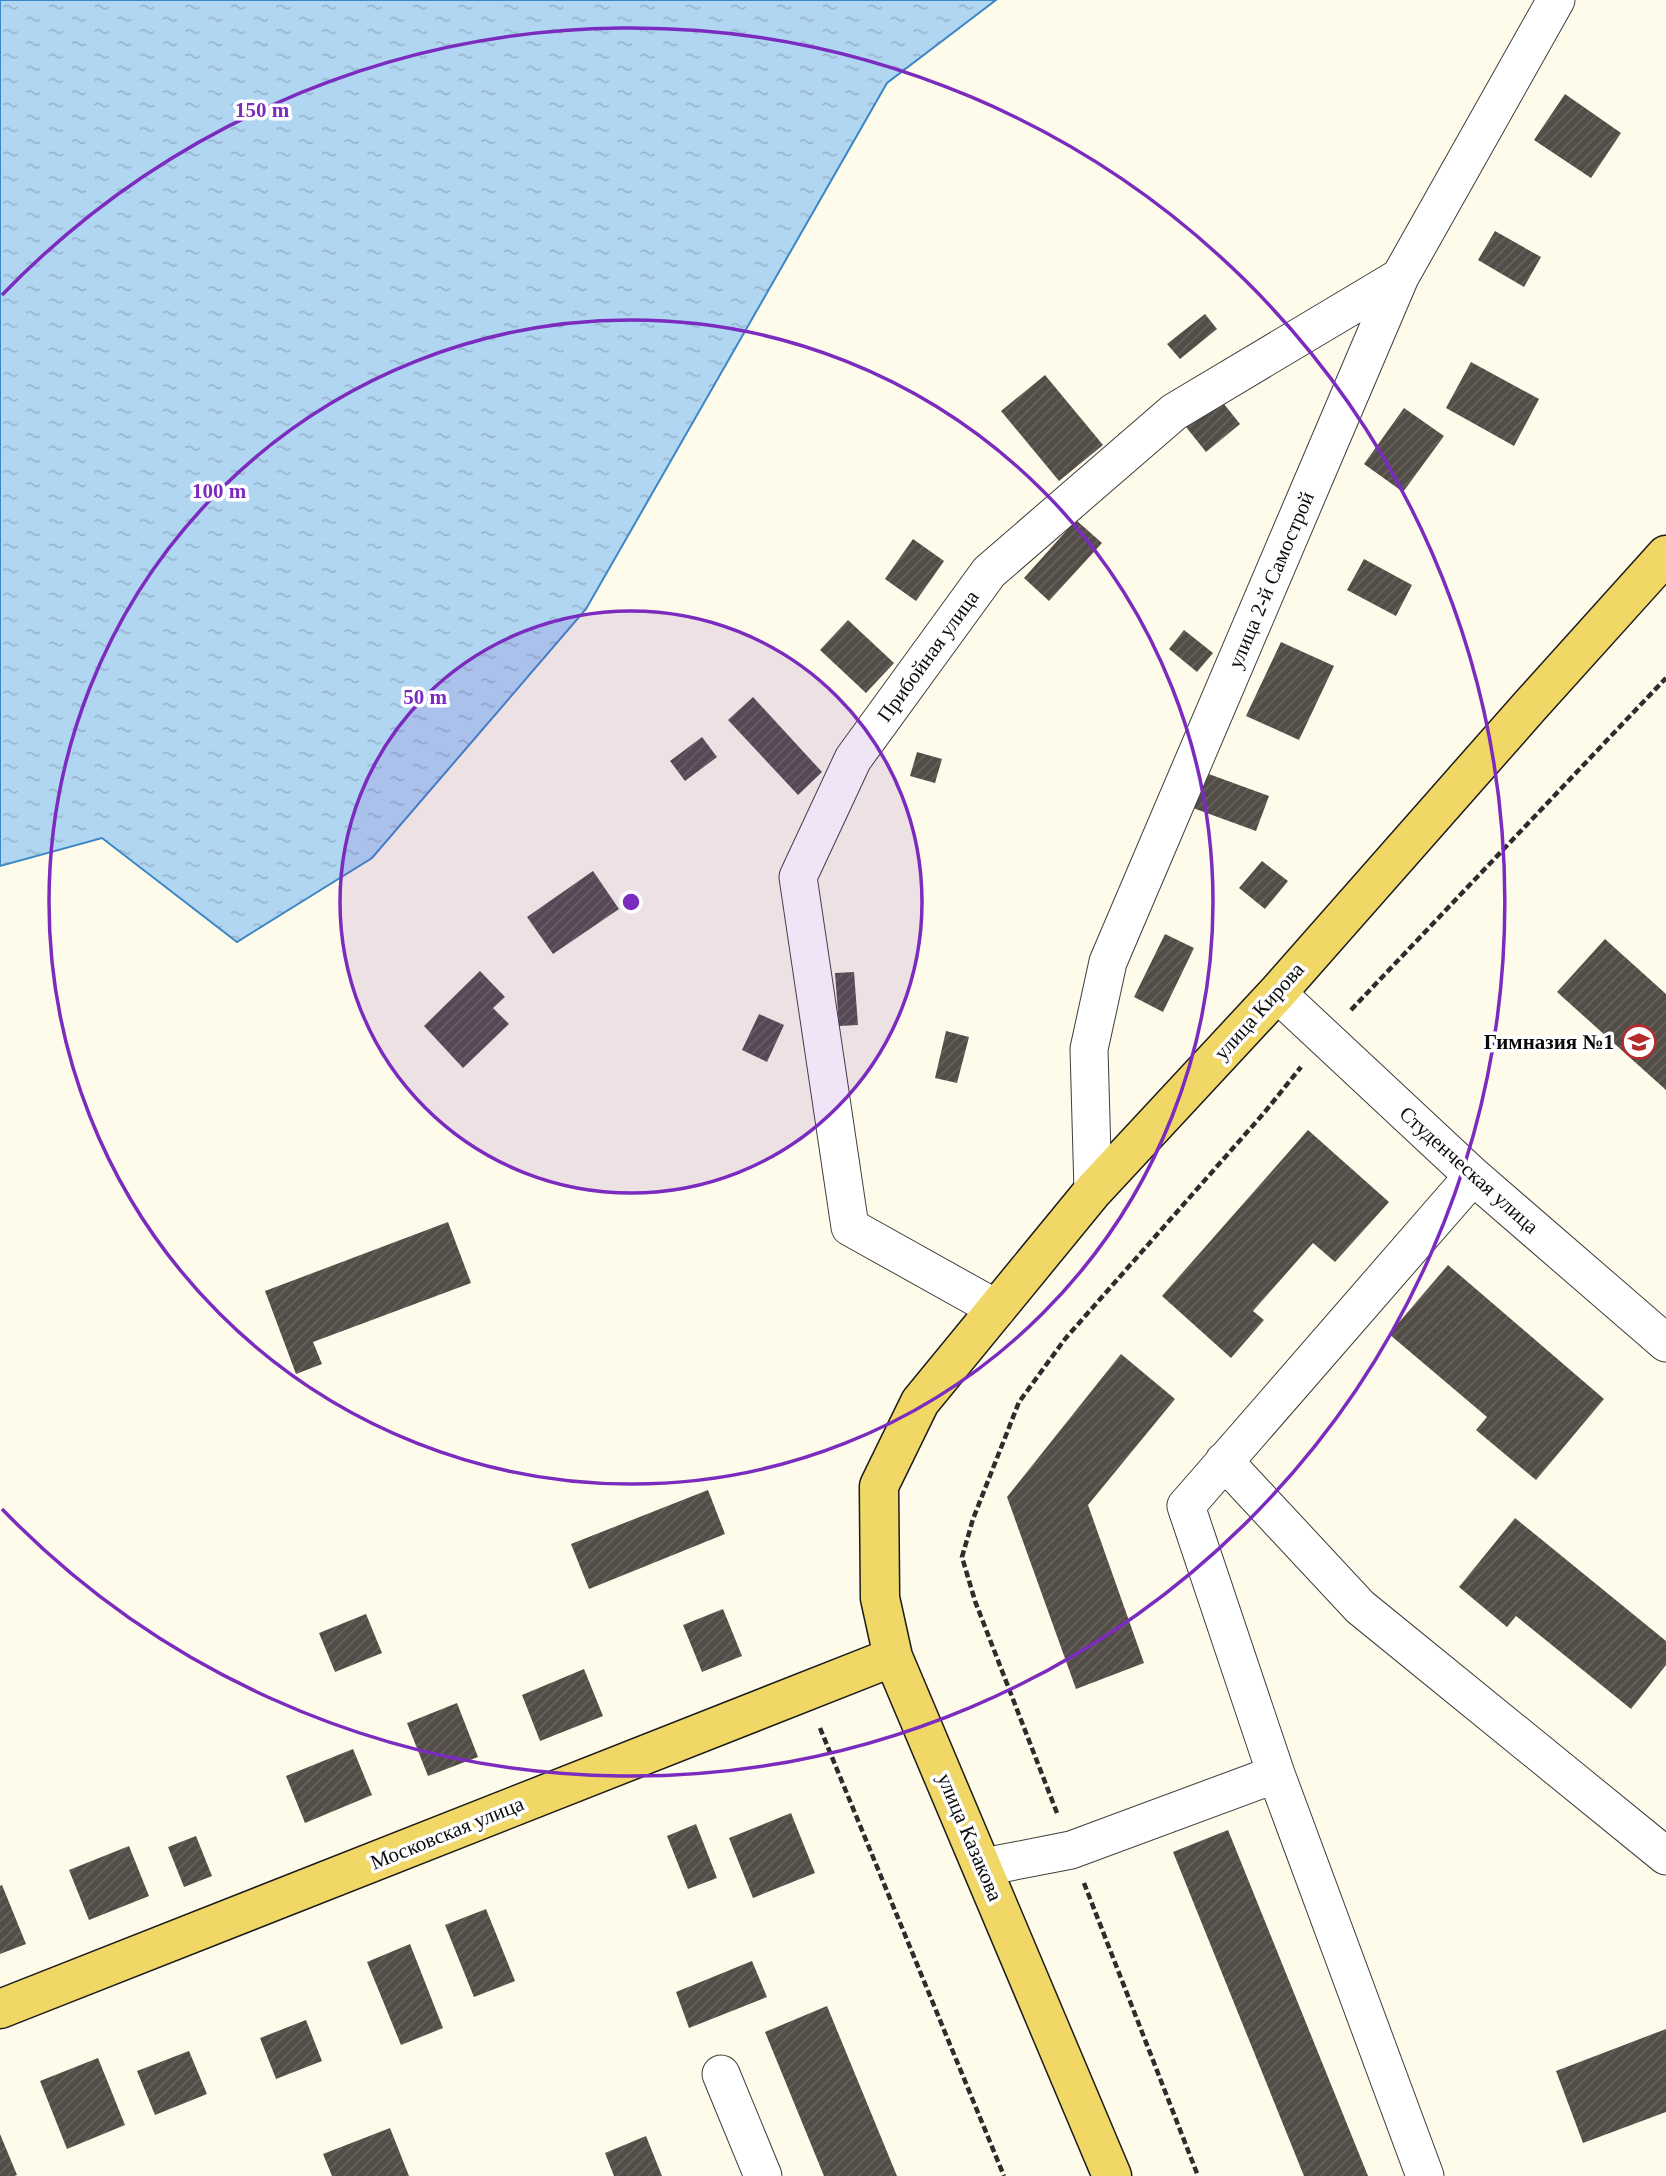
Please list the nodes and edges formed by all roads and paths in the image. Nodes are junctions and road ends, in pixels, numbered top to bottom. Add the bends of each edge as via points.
1 (1556, 0) edge
2 (1400, 277) junction
3 (1666, 555) edge
4 (1666, 678) edge
5 (1277, 993) junction
6 (1325, 1037) junction
7 (1473, 1176) junction
8 (1093, 1191) junction
9 (997, 1309) junction
10 (1666, 1343) edge
11 (1224, 1461) junction
12 (879, 1486) joint
13 (893, 1657) junction
14 (805, 1692) junction
15 (1276, 1774) junction
16 (1071, 1850) junction
17 (1666, 1856) edge
18 (984, 1867) junction
19 (0, 2009) edge
20 (721, 2074) dead end
21 (763, 2176) edge
22 (1004, 2176) edge
23 (1112, 2176) edge
24 (1198, 2176) edge
25 (1425, 2176) edge

1 - 2 street, улица 2-й Самострой
2 - 8 street, улица 2-й Самострой via 1108,962 1089,1049
2 - 9 street, Прибойная улица via 1174,412 989,572 853,759 798,877 850,1227
3 - 5 main road, улица Кирова
4 - 6 path
5 - 6 street, Студенческая улица
5 - 8 main road, улица Кирова
6 - 7 street, Студенческая улица
6 - 16 path via 1057,1349 1019,1402 973,1519 962,1557 975,1601
7 - 10 street, Студенческая улица
7 - 11 street
8 - 9 main road, улица Кирова
9 - 12 main road, улица Кирова via 920,1402
11 - 15 street via 1186,1506
11 - 17 street via 1360,1607
12 - 13 main road, улица Казакова via 880,1598
13 - 14 main road, Московская улица
13 - 18 main road, улица Казакова
14 - 19 main road, Московская улица
14 - 22 path
15 - 16 street
15 - 25 street
16 - 18 street
16 - 24 path
18 - 23 main road, улица Казакова
20 - 21 street

